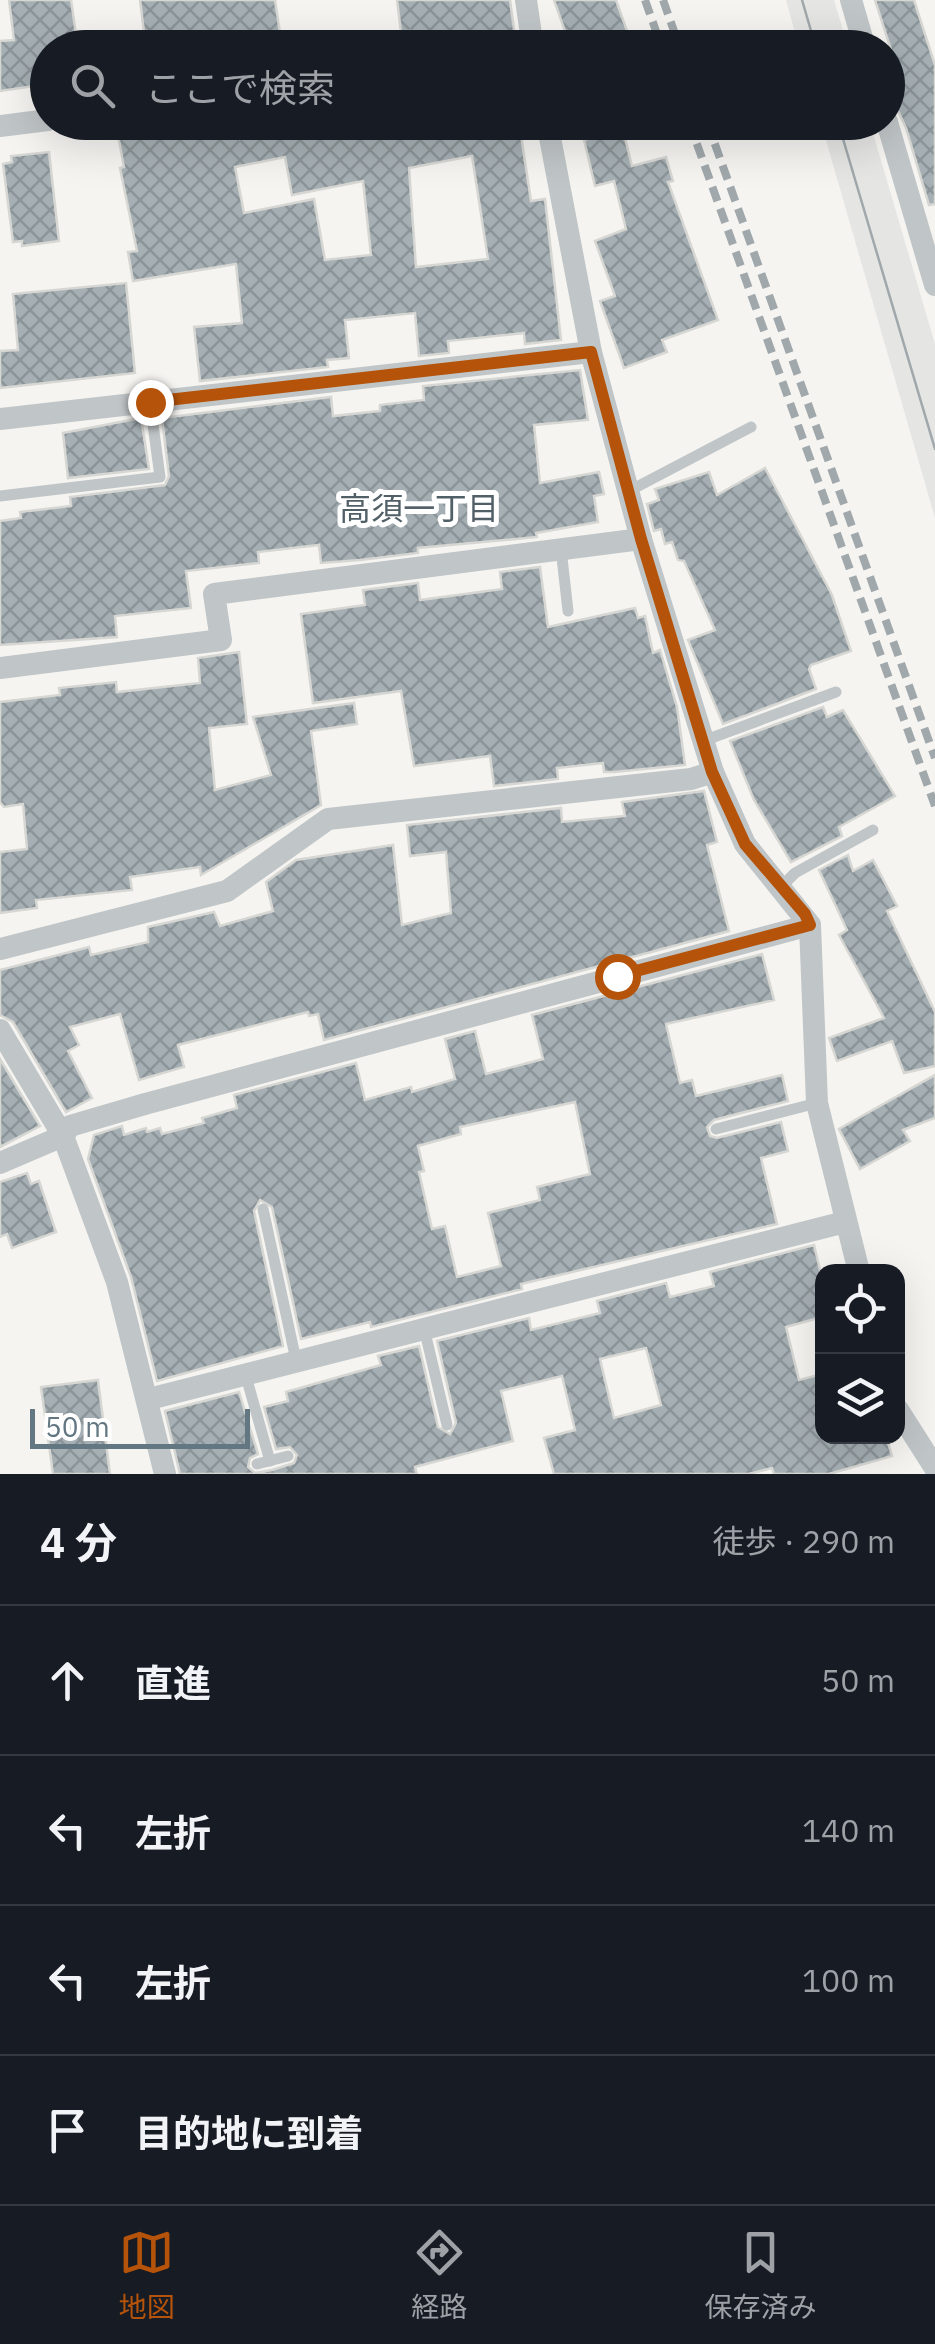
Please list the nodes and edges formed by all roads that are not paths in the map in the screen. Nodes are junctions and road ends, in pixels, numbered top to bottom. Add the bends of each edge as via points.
1 (526, 0) edge
2 (850, 0) edge
3 (530, 30) edge
4 (859, 30) edge
5 (30, 122) edge
6 (0, 126) edge
7 (550, 140) edge
8 (892, 140) edge
9 (935, 286) edge
10 (591, 352) junction
11 (150, 402) junction
12 (0, 419) edge
13 (751, 427) dead end
14 (629, 491) junction
15 (0, 496) edge
16 (641, 539) junction
17 (562, 549) junction
18 (568, 612) dead end
19 (0, 668) edge
20 (836, 692) dead end
21 (703, 741) junction
22 (712, 772) junction
23 (873, 830) dead end
24 (780, 887) junction
25 (810, 925) junction
26 (0, 950) edge
27 (0, 1030) edge
28 (816, 1104) junction
29 (716, 1129) dead end
30 (63, 1136) junction
31 (0, 1164) edge
32 (263, 1208) dead end
33 (845, 1222) junction
34 (857, 1264) edge
35 (424, 1328) junction
36 (296, 1360) junction
37 (245, 1372) junction
38 (149, 1398) junction
39 (905, 1421) edge
40 (447, 1426) dead end
41 (288, 1456) dead end
42 (935, 1468) edge
43 (166, 1474) edge
44 (915, 1474) edge

1 - 3 street
2 - 4 street
5 - 6 street
7 - 10 street
8 - 9 street
10 - 11 street
10 - 14 street
11 - 12 street
11 - 15 lane via 160,477
13 - 14 lane
14 - 16 street
16 - 17 street
16 - 21 street
17 - 18 lane
17 - 19 street via 214,594 221,640
20 - 21 lane
21 - 22 street
22 - 24 street via 745,844
22 - 26 street via 691,780 328,819 227,892
23 - 24 lane
24 - 25 street
25 - 28 street
25 - 30 street via 145,1104 70,1126
27 - 30 street
28 - 29 lane
28 - 33 street
30 - 31 street
30 - 38 street
32 - 36 lane
33 - 34 street
33 - 35 street
35 - 36 street
35 - 40 lane
36 - 37 street
37 - 38 street
37 - 41 lane via 263,1462
38 - 43 street
39 - 42 street
42 - 44 street

